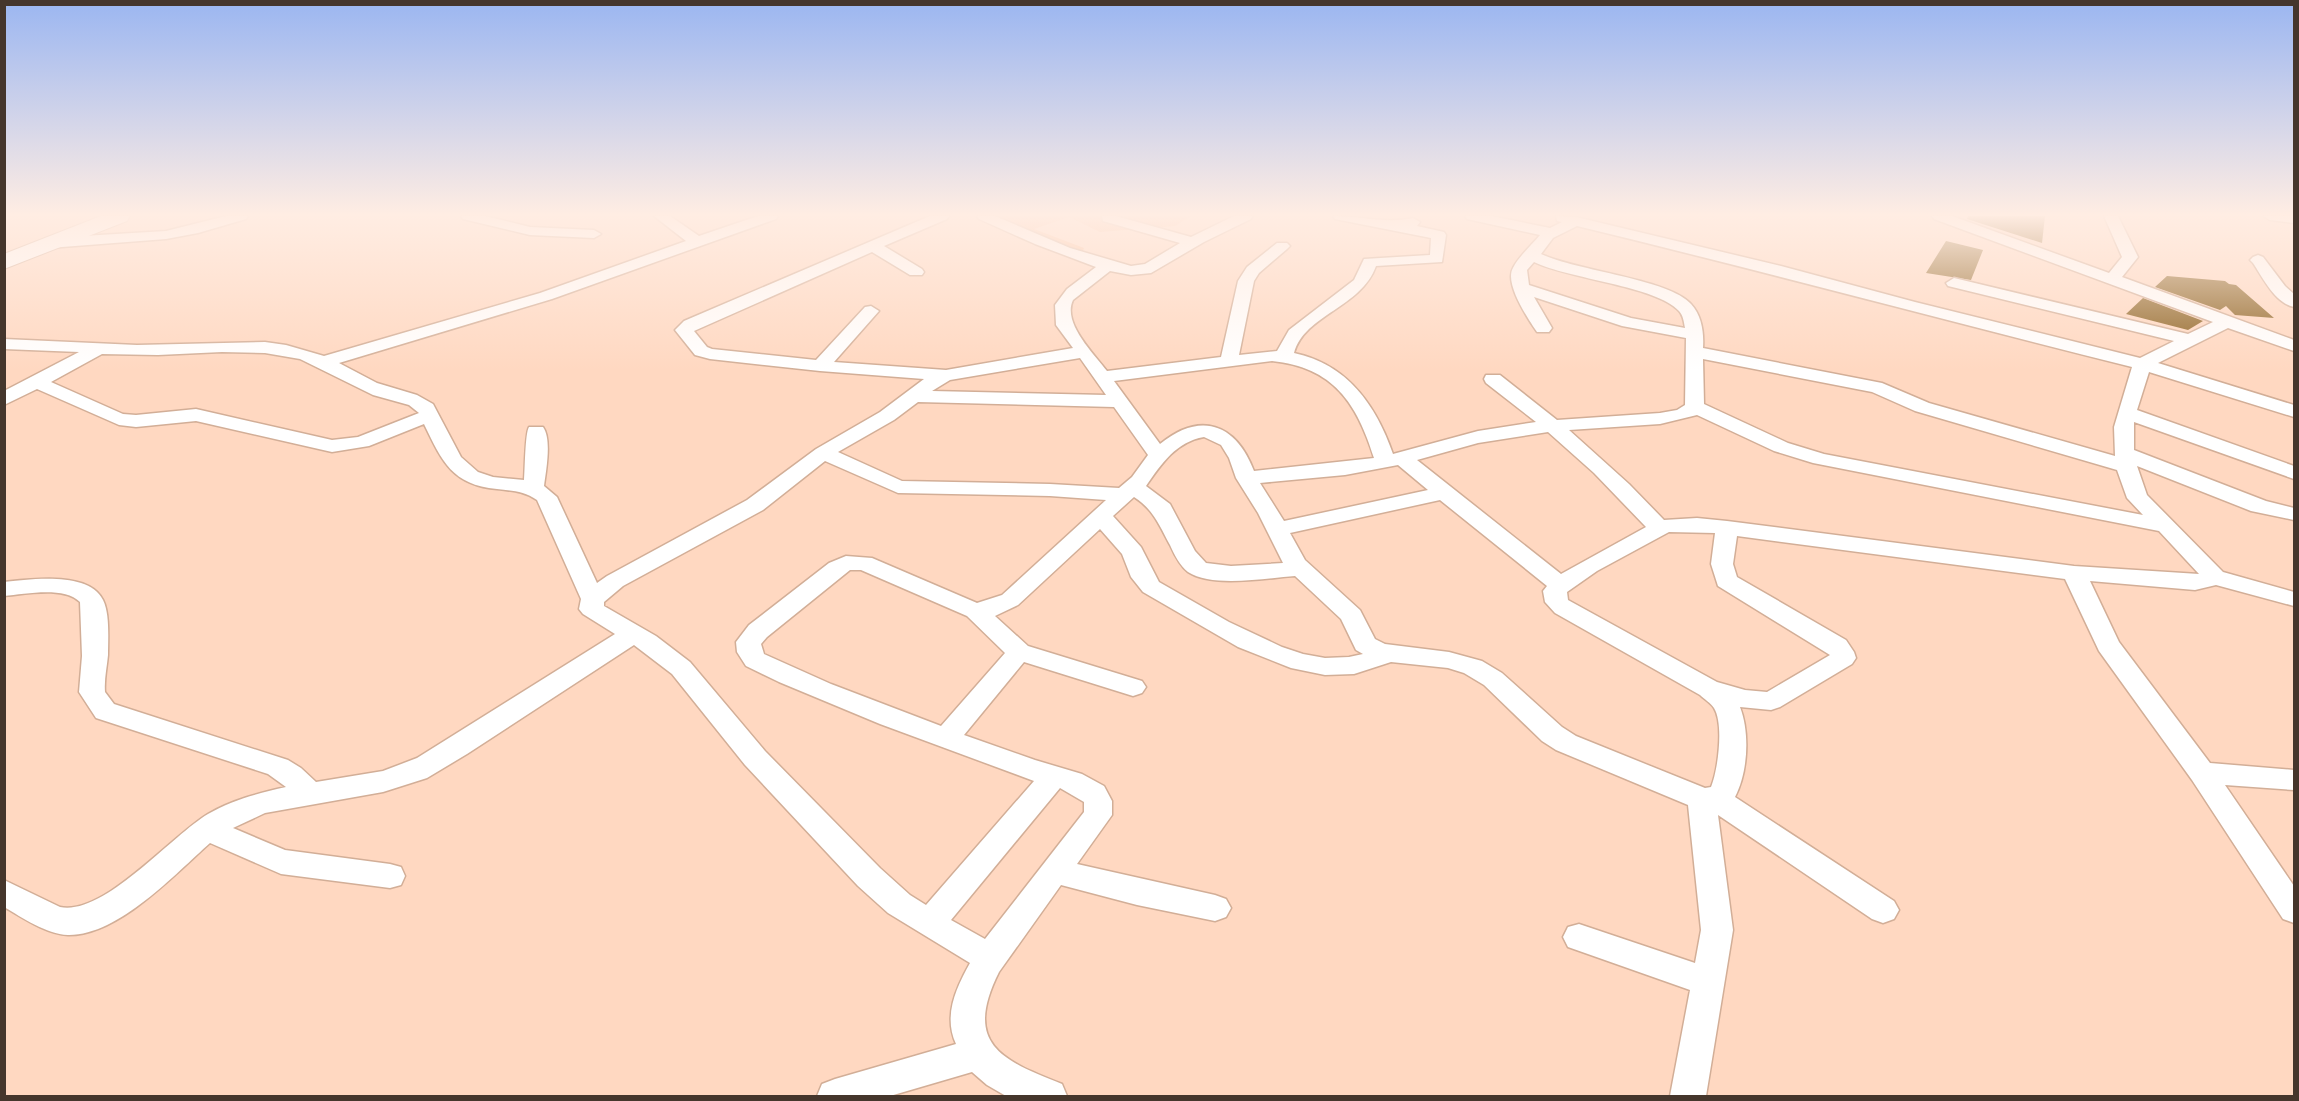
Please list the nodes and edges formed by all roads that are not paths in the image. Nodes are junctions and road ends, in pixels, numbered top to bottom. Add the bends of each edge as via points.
1 (625, 267) edge
2 (825, 267) edge
3 (908, 267) edge
4 (1105, 267) edge
5 (1125, 267) edge
6 (1148, 267) edge
7 (1255, 267) edge
8 (1368, 267) edge
9 (1523, 267) edge
10 (1573, 267) edge
11 (1768, 267) edge
12 (2077, 267) edge
13 (2121, 267) edge
14 (2263, 267) edge
15 (916, 272) dead end
16 (2111, 280) junction
17 (1954, 283) dead end
18 (1524, 289) junction
19 (2295, 302) edge
20 (871, 311) dead end
21 (2024, 317) junction
22 (2226, 322) junction
23 (1543, 328) dead end
24 (2191, 340) junction
25 (1695, 343) junction
26 (4, 344) edge
27 (2295, 346) edge
28 (100, 348) junction
29 (1083, 352) junction
30 (1284, 356) junction
31 (1229, 361) junction
32 (321, 362) junction
33 (2142, 364) junction
34 (820, 366) junction
35 (1101, 377) junction
36 (1493, 379) dead end
37 (861, 381) dead end
38 (36, 382) junction
39 (930, 385) junction
40 (4, 399) edge
41 (1119, 401) junction
42 (1694, 407) junction
43 (2295, 411) edge
44 (2127, 413) junction
45 (430, 415) junction
46 (1555, 426) junction
47 (536, 431) dead end
48 (822, 453) junction
49 (1158, 455) junction
50 (1394, 460) junction
51 (2126, 460) junction
52 (2295, 473) edge
53 (1246, 478) junction
54 (532, 488) junction
55 (1128, 490) junction
56 (1443, 493) junction
57 (2295, 514) edge
58 (1101, 516) junction
59 (2166, 526) junction
60 (1727, 528) junction
61 (1277, 529) junction
62 (1660, 529) junction
63 (1300, 569) junction
64 (2074, 573) junction
65 (2211, 576) junction
66 (1559, 584) junction
67 (4, 589) edge
68 (593, 599) junction
69 (2295, 599) edge
70 (975, 610) junction
71 (633, 634) junction
72 (1019, 652) junction
73 (1389, 653) junction
74 (1132, 687) dead end
75 (1709, 688) junction
76 (946, 738) junction
77 (2202, 773) junction
78 (1053, 777) junction
79 (2295, 780) edge
80 (311, 794) junction
81 (1708, 799) junction
82 (207, 829) junction
83 (1055, 871) junction
84 (390, 876) dead end
85 (4, 892) edge
86 (1215, 908) dead end
87 (1883, 910) dead end
88 (2295, 910) edge
89 (929, 924) junction
90 (1579, 937) dead end
91 (988, 957) junction
92 (1708, 982) junction
93 (975, 1054) junction
94 (835, 1096) edge
95 (1043, 1096) edge
96 (1688, 1096) edge

1 - 32 street via 524,303
2 - 34 street via 684,330 701,351 710,354
3 - 15 street
4 - 29 street via 1064,302 1065,325
5 - 6 street
7 - 31 street via 1246,281
8 - 30 street via 1360,284 1287,344
9 - 18 street via 1518,274
10 - 25 street via 1681,303 1690,315
11 - 21 street via 1891,301
12 - 16 street
13 - 16 street
14 - 19 street via 2279,289
16 - 22 street
17 - 21 street
18 - 23 street
18 - 25 street
20 - 34 street
21 - 24 street
21 - 33 street
22 - 24 street
22 - 27 street
24 - 33 street
25 - 42 street
25 - 51 street via 1875,387 1922,407
26 - 28 street
28 - 32 street via 249,348 294,352
28 - 38 street
29 - 35 street
29 - 39 street
30 - 31 street
30 - 50 street via 1310,361 1348,386
31 - 35 street
32 - 45 street via 382,392 419,401
33 - 43 street
33 - 44 street
34 - 39 street
35 - 41 street
36 - 46 street
37 - 39 street
38 - 40 street
38 - 45 street via 119,419 196,415 332,446 362,442
39 - 41 street
39 - 48 street via 887,416
41 - 49 street
42 - 46 street via 1688,413 1670,417
42 - 59 street via 1781,447 1820,459
44 - 51 street
44 - 52 street
45 - 54 street via 458,467 474,479
46 - 50 street via 1476,437
46 - 62 street via 1624,489
47 - 54 street
48 - 55 street via 898,487
48 - 68 street via 755,505 615,581
49 - 53 street via 1183,435 1214,433 1228,441
49 - 55 street
50 - 53 street
50 - 56 street
51 - 57 street via 2259,506
51 - 59 street via 2138,498
53 - 61 street
54 - 68 street via 546,497
55 - 58 street
55 - 63 street via 1157,503 1198,568 1221,572
56 - 61 street
56 - 66 street
58 - 70 street via 1010,600 990,609
58 - 73 street via 1134,552 1150,587 1272,654 1310,665 1349,667
59 - 65 street via 2211,571
60 - 62 street via 1678,525
60 - 64 street
60 - 75 street via 1722,564 1726,581 1837,646 1843,658 1771,701 1745,699
61 - 63 street
62 - 66 street
63 - 73 street via 1351,615 1365,644
64 - 65 street via 2195,582
64 - 77 street via 2108,645
65 - 69 street
66 - 75 street via 1555,591 1557,602 1575,616
67 - 80 street via 74,588 92,600 95,656 90,691 105,711 278,767
68 - 71 street via 591,609
70 - 72 street
70 - 76 street via 855,561 837,568 748,642 755,660 814,688
71 - 80 street via 428,765 375,783
71 - 89 street via 681,668 755,758 869,877
72 - 74 street
72 - 76 street
73 - 81 street via 1473,667 1493,679 1566,743
75 - 81 street via 1727,706 1732,721 1729,780 1723,793
76 - 78 street
77 - 79 street
77 - 88 street
78 - 83 street via 1083,786 1099,802 1098,815
78 - 89 street
80 - 82 street via 242,810
81 - 87 street
81 - 92 street via 1717,930
82 - 84 street via 281,862
82 - 85 street via 112,907 90,918 69,922 55,919
83 - 86 street
83 - 91 street
89 - 91 street
90 - 92 street
91 - 93 street via 969,1002 967,1028
92 - 96 street
93 - 94 street
93 - 95 street via 1019,1086

